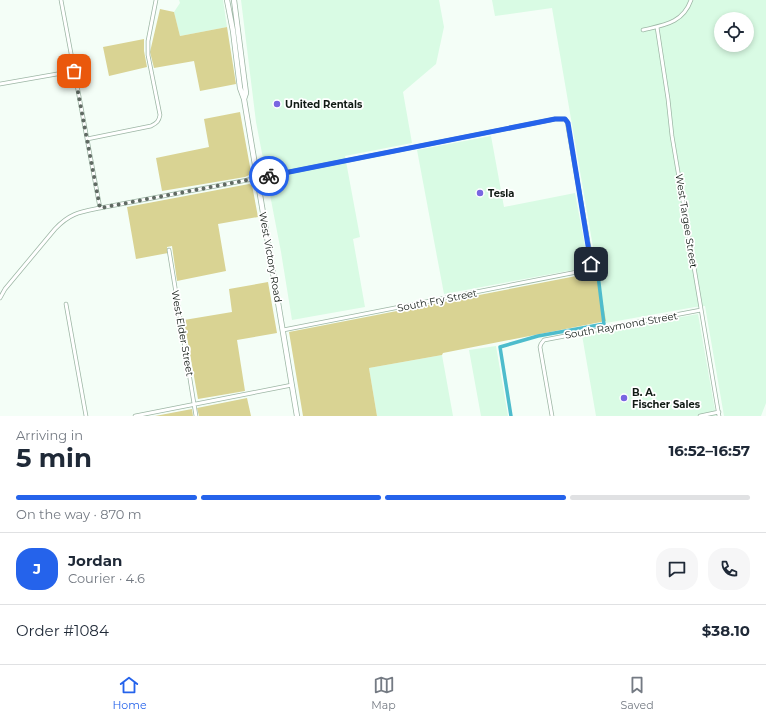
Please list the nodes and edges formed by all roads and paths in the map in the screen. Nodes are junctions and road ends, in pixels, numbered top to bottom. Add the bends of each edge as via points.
1 (61, 0) edge
2 (156, 0) edge
3 (227, 0) edge
4 (234, 0) edge
5 (691, 0) edge
6 (657, 27) junction
7 (643, 30) dead end
8 (237, 61) junction
9 (74, 71) junction
10 (245, 80) junction
11 (0, 84) edge
12 (244, 99) junction
13 (87, 139) junction
14 (258, 178) junction
15 (100, 208) junction
16 (169, 250) dead end
17 (0, 287) edge
18 (5, 289) junction
19 (0, 298) edge
20 (66, 304) dead end
21 (702, 310) junction
22 (283, 330) junction
23 (292, 385) junction
24 (195, 405) junction
25 (719, 414) edge
26 (86, 416) edge
27 (135, 416) edge
28 (196, 416) edge
29 (297, 416) edge
30 (552, 416) edge
31 (700, 416) edge

1 - 9 street
2 - 13 street via 148,41 148,55 159,119 151,126
3 - 8 main road, West Victory Road
4 - 10 main road, West Victory Road
5 - 6 street via 682,16
6 - 7 street
6 - 21 street, West Targee Street via 672,136
8 - 10 main road, West Victory Road via 242,79
8 - 12 main road, West Victory Road
9 - 11 street
9 - 13 street
10 - 12 main road, West Victory Road
12 - 14 main road, West Victory Road
13 - 15 street
14 - 15 street
14 - 22 main road, West Victory Road
14 - 22 street, South Fry Street via 565,119 568,123 591,259 591,264 584,271
15 - 18 street via 72,215 63,221
16 - 24 street, West Elder Street
17 - 18 street
18 - 19 street
20 - 26 street
21 - 25 street, West Targee Street
21 - 30 street, South Raymond Street via 542,341 540,347
22 - 23 main road, West Victory Road
23 - 24 street
23 - 29 main road, West Victory Road
24 - 27 street
24 - 28 street, West Elder Street
25 - 31 street

